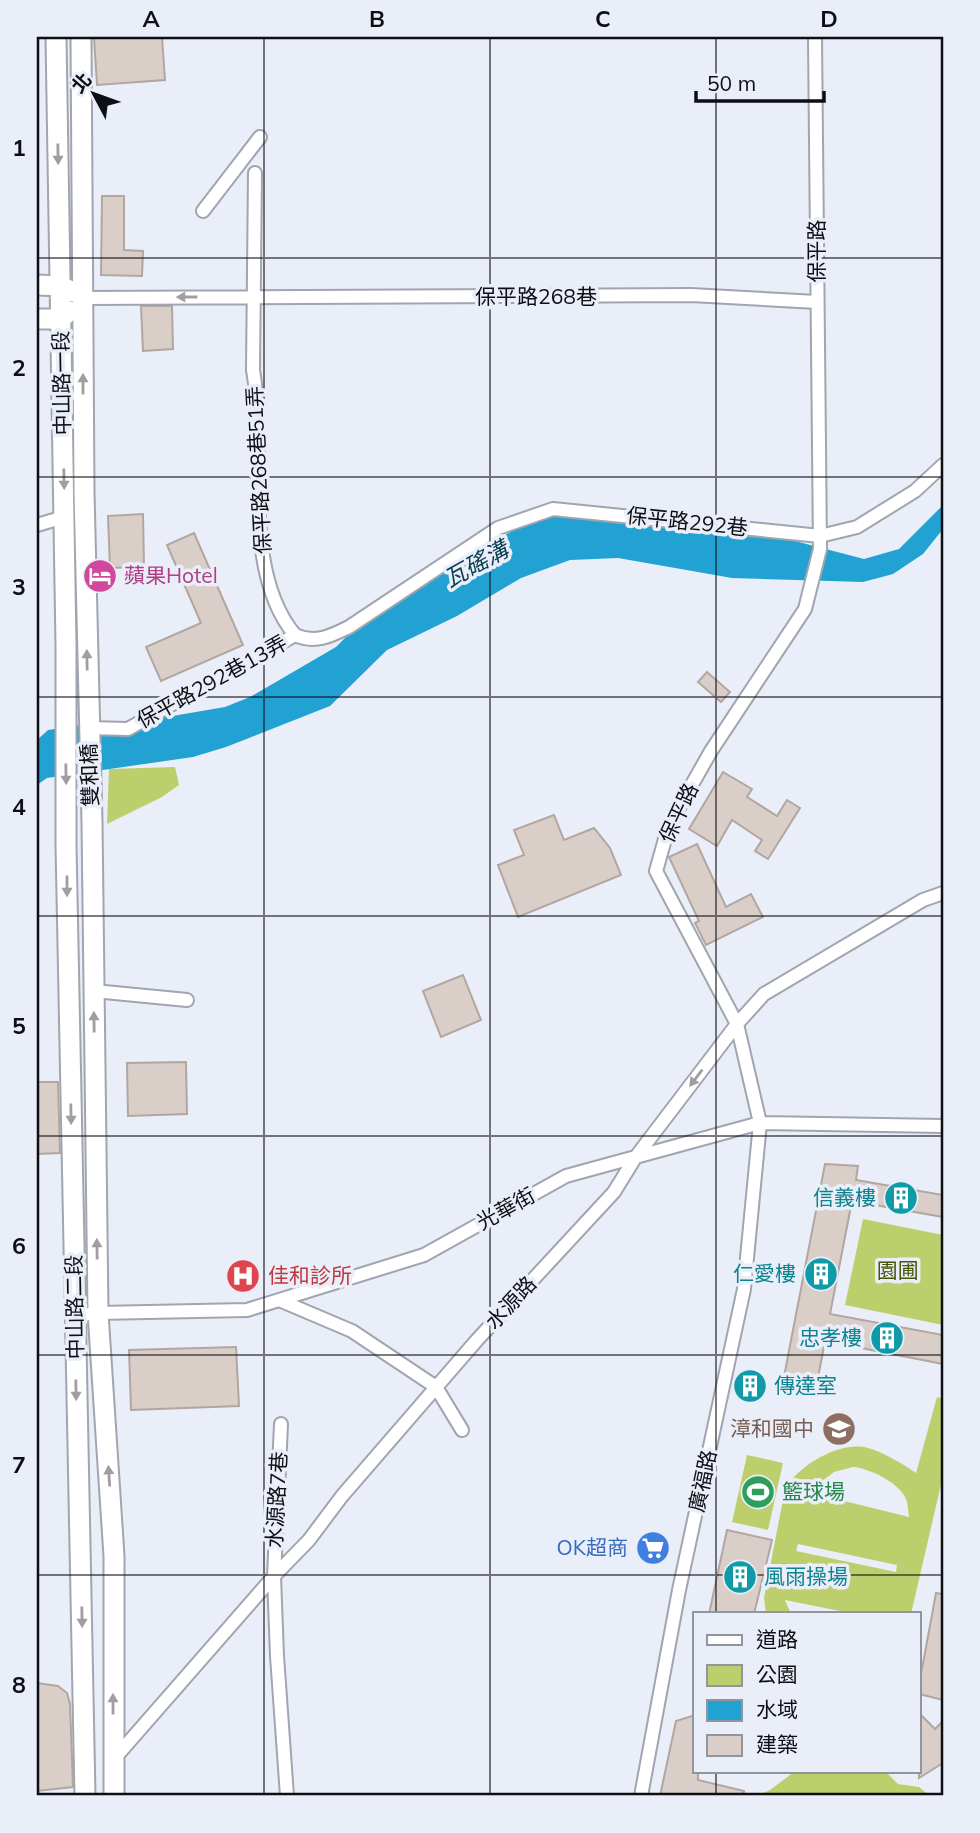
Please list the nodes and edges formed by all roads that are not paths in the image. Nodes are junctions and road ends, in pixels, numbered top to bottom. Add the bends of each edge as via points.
1 (56, 37) edge
2 (81, 37) edge
3 (815, 37) edge
4 (260, 137) dead end
5 (255, 173) dead end
6 (203, 211) dead end
7 (37, 285) edge
8 (61, 286) junction
9 (255, 296) junction
10 (83, 298) junction
11 (817, 302) junction
12 (61, 318) junction
13 (37, 319) edge
14 (943, 465) edge
15 (553, 509) joint
16 (64, 517) junction
17 (37, 525) edge
18 (820, 542) junction
19 (296, 635) junction
20 (88, 728) junction
21 (65, 730) joint
22 (67, 818) joint
23 (92, 822) joint
24 (943, 893) edge
25 (94, 991) junction
26 (187, 1000) dead end
27 (737, 1024) junction
28 (760, 1122) junction
29 (943, 1126) edge
30 (635, 1158) junction
31 (279, 1300) junction
32 (98, 1313) junction
33 (74, 1316) junction
34 (436, 1387) junction
35 (281, 1423) dead end
36 (462, 1430) dead end
37 (274, 1576) junction
38 (113, 1760) junction
39 (85, 1796) edge
40 (114, 1796) edge
41 (287, 1796) edge
42 (640, 1796) edge

1 -> 8 street, 中山路一段
2 - 10 street, 中山路一段
3 - 11 street, 保平路
4 - 6 street
5 - 9 street, 保平路268巷51弄
7 - 8 street
8 - 10 street
8 - 12 street, 中山路一段
9 -> 10 street, 保平路268巷
9 - 11 street, 保平路268巷 via 691,295
9 - 19 street, 保平路268巷51弄 via 253,370 264,559 273,594
10 - 12 street
20 -> 10 street, 中山路一段
11 - 18 street, 保平路
12 - 13 street
12 -> 16 street, 中山路一段
14 - 18 street, 保平路292巷 via 915,491 857,527
15 - 18 street, 保平路292巷
15 - 19 street, 保平路292巷13弄 via 498,528 349,627 316,640
16 - 17 street
16 - 21 street, 中山路一段
18 - 27 street, 保平路 via 806,609 711,751 669,825 656,871
19 - 20 street, 保平路292巷13弄 via 128,729
20 - 23 street, 雙和橋
21 -> 22 street, 雙和橋
22 -> 33 street, 中山路二段
23 - 25 street, 中山路二段
24 - 27 street, 水源路 via 923,900 764,994
25 - 26 street
32 -> 25 street, 中山路二段
27 - 28 street, 保平路
27 -> 30 street, 水源路
28 - 29 street, 光華街
28 - 30 street, 光華街
28 - 42 street, 廣福路 via 744,1289
30 - 31 street, 光華街 via 566,1176 424,1255
30 - 34 street, 水源路 via 614,1192
31 - 32 street, 光華街 via 247,1310
31 - 34 street via 352,1331
32 - 33 street, 光華街
38 -> 32 street, 中山路二段 via 114,1556
33 -> 39 street, 中山路二段
34 - 36 street
34 - 37 street, 水源路
35 - 37 street, 水源路7巷
37 - 38 street, 水源路
37 - 41 street, 水源路7巷
38 - 40 street, 中山路二段

